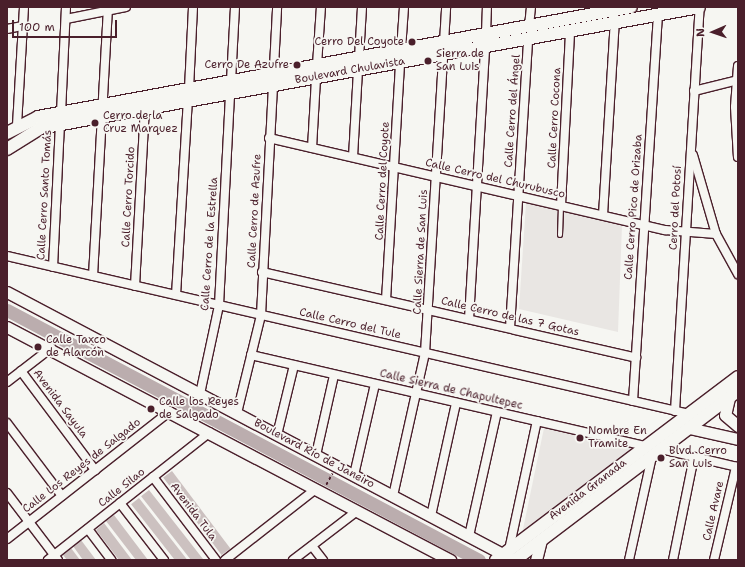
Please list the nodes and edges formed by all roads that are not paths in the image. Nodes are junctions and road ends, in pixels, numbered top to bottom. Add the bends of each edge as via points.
1 (24, 7) edge
2 (66, 7) edge
3 (126, 7) edge
4 (193, 7) edge
5 (235, 7) edge
6 (277, 7) edge
7 (321, 7) edge
8 (362, 7) edge
9 (404, 7) edge
10 (446, 7) edge
11 (487, 7) edge
12 (530, 7) edge
13 (631, 7) edge
14 (699, 7) edge
15 (615, 8) edge
16 (108, 10) junction
17 (658, 14) junction
18 (66, 18) junction
19 (614, 22) junction
20 (23, 26) junction
21 (529, 26) junction
22 (7, 30) edge
23 (570, 31) junction
24 (486, 34) junction
25 (528, 38) junction
26 (444, 42) junction
27 (485, 46) junction
28 (401, 50) junction
29 (444, 54) junction
30 (400, 62) junction
31 (358, 64) junction
32 (738, 66) edge
33 (317, 71) junction
34 (273, 80) junction
35 (737, 80) edge
36 (231, 87) junction
37 (694, 91) junction
38 (188, 95) junction
39 (145, 109) junction
40 (102, 111) junction
41 (60, 119) junction
42 (17, 125) junction
43 (7, 133) edge
44 (270, 138) junction
45 (312, 148) junction
46 (691, 148) junction
47 (7, 149) edge
48 (353, 157) junction
49 (738, 157) edge
50 (394, 167) junction
51 (436, 176) junction
52 (477, 186) junction
53 (518, 196) junction
54 (561, 206) junction
55 (603, 215) junction
56 (644, 225) junction
57 (686, 231) junction
58 (716, 234) junction
59 (560, 235) dead end
60 (7, 256) edge
61 (53, 267) junction
62 (262, 272) junction
63 (738, 274) edge
64 (93, 276) junction
65 (135, 286) junction
66 (7, 292) edge
67 (176, 295) junction
68 (386, 300) junction
69 (219, 305) junction
70 (428, 310) junction
71 (261, 315) junction
72 (469, 319) junction
73 (7, 327) edge
74 (510, 328) junction
75 (51, 348) junction
76 (425, 353) junction
77 (251, 355) junction
78 (636, 358) junction
79 (294, 365) junction
80 (21, 372) junction
81 (334, 375) junction
82 (738, 376) edge
83 (7, 382) edge
84 (375, 384) junction
85 (416, 393) junction
86 (200, 394) junction
87 (733, 395) edge
88 (633, 401) junction
89 (456, 402) junction
90 (170, 411) junction
91 (675, 411) junction
92 (497, 412) junction
93 (237, 413) junction
94 (689, 414) junction
95 (538, 421) junction
96 (7, 422) edge
97 (738, 426) edge
98 (689, 428) junction
99 (210, 432) junction
100 (277, 435) junction
101 (738, 439) edge
102 (653, 451) junction
103 (316, 455) junction
104 (694, 457) junction
105 (737, 467) edge
106 (95, 470) junction
107 (354, 475) junction
108 (153, 477) junction
109 (319, 490) junction
110 (7, 493) edge
111 (62, 496) junction
112 (393, 496) junction
113 (120, 503) junction
114 (357, 510) junction
115 (431, 516) junction
116 (29, 522) junction
117 (88, 529) junction
118 (469, 536) junction
119 (7, 539) edge
120 (541, 540) junction
121 (312, 546) junction
122 (508, 557) edge
123 (53, 558) edge
124 (111, 560) edge
125 (164, 560) edge
126 (216, 560) edge
127 (225, 560) edge
128 (294, 560) edge
129 (323, 560) edge
130 (450, 560) edge
131 (536, 560) edge
132 (629, 560) edge
133 (673, 560) edge
134 (714, 560) edge

1 - 20 street
2 - 18 street, Calle Cerro Santo Tomás
3 - 16 street
4 - 38 street
5 - 36 street, Calle Cerro de la Estrella
6 - 34 street, Calle Cerro de Azufre
7 - 33 street
8 - 31 street
9 - 28 street
10 - 26 street, Calle Sierra de San Luis
11 - 24 street
12 - 21 street
13 - 15 main road, Boulevard Chulavista
14 - 17 main road, Boulevard Chulavista
14 - 37 street, Cerro del Potosí
15 - 19 street
15 - 21 main road, Boulevard Chulavista
16 - 18 street
16 - 40 street
17 - 19 main road, Boulevard Chulavista
17 - 56 street, Calle Cerro Pico de Orizaba
18 - 41 street, Calle Cerro Santo Tomás
19 - 23 main road, Boulevard Chulavista
19 - 55 street
20 - 22 street
20 - 42 street
21 - 24 main road, Boulevard Chulavista
23 - 25 main road, Boulevard Chulavista
23 - 54 street, Calle Cerro Cocona
24 - 26 main road, Boulevard Chulavista
25 - 27 main road, Boulevard Chulavista
25 - 53 street, Calle Cerro del Ángel
26 - 28 main road, Boulevard Chulavista
26 - 29 street, Calle Sierra de San Luis
27 - 29 main road, Boulevard Chulavista
27 - 52 street
28 - 31 main road, Boulevard Chulavista
29 - 30 main road, Boulevard Chulavista
29 - 51 street, Calle Sierra de San Luis
30 - 31 main road, Boulevard Chulavista
30 - 50 street, Calle Cerro del Coyote
31 - 33 main road, Boulevard Chulavista
31 - 48 street
32 - 35 street
33 - 34 main road, Boulevard Chulavista
33 - 45 street
34 - 36 main road, Boulevard Chulavista
34 - 44 street, Calle Cerro de Azufre
35 - 37 street
35 - 49 street
36 - 38 main road, Boulevard Chulavista
36 - 69 street, Calle Cerro de la Estrella
37 - 46 street, Cerro del Potosí
38 - 39 main road, Boulevard Chulavista
38 - 40 main road, Boulevard Chulavista
38 - 67 street
39 - 40 main road, Boulevard Chulavista
39 - 65 street, Calle Cerro Torcido
40 - 41 main road, Boulevard Chulavista
40 - 64 street
41 - 42 main road, Boulevard Chulavista
41 - 47 main road, Boulevard Chulavista via 31,132
41 - 61 street, Calle Cerro Santo Tomás
42 - 43 main road, Boulevard Chulavista
44 - 45 street, Calle Cerro del Churubusco
44 - 62 street, Calle Cerro de Azufre
45 - 48 street, Calle Cerro del Churubusco
46 - 57 street, Cerro del Potosí
46 - 58 street
48 - 50 street, Calle Cerro del Churubusco
50 - 51 street, Calle Cerro del Churubusco
50 - 68 street, Calle Cerro del Coyote
51 - 52 street, Calle Cerro del Churubusco
51 - 70 street, Calle Sierra de San Luis
52 - 53 street, Calle Cerro del Churubusco
52 - 72 street
53 - 54 street, Calle Cerro del Churubusco
53 - 74 street, Calle Cerro del Ángel
54 - 55 street, Calle Cerro del Churubusco
54 - 59 lane
55 - 56 street, Calle Cerro del Churubusco
56 - 57 street, Calle Cerro del Churubusco
56 - 78 street, Calle Cerro Pico de Orizaba
57 - 58 street, Calle Cerro del Churubusco
57 - 91 street, Cerro del Potosí
58 - 63 street
60 - 61 street, Calle Cerro del Tule
61 - 64 street, Calle Cerro del Tule
62 - 68 street, Calle Cerro de las 7 Gotas
62 - 71 street, Calle Cerro de Azufre
64 - 65 street, Calle Cerro del Tule
65 - 67 street, Calle Cerro del Tule
66 - 86 street, Boulevard Río de Janeiro
67 - 69 street, Calle Cerro del Tule
68 - 70 street, Calle Cerro de las 7 Gotas
69 - 71 street, Calle Cerro del Tule
69 - 86 street, Calle Cerro de la Estrella
70 - 72 street, Calle Cerro de las 7 Gotas
70 - 76 street, Calle Sierra de San Luis
71 - 76 street, Calle Cerro del Tule
71 - 77 street, Calle Cerro de Azufre
72 - 74 street, Calle Cerro de las 7 Gotas
73 - 75 street
74 - 78 street, Calle Cerro de las 7 Gotas
75 - 80 street
75 - 90 street
76 - 85 street, Calle Sierra de San Luis
76 - 88 street, Calle Cerro del Tule
77 - 79 street, Calle Sierra de Chapultepec
77 - 93 street, Calle Cerro de Azufre
78 - 88 street, Calle Cerro Pico de Orizaba
79 - 81 street, Calle Sierra de Chapultepec
79 - 100 street
80 - 83 street
80 - 106 street, Avenida Sayula
81 - 84 street, Calle Sierra de Chapultepec
81 - 103 street
82 - 94 main road, Avenida Granada
84 - 85 street, Calle Sierra de Chapultepec
84 - 107 street
85 - 89 street, Calle Sierra de Chapultepec
85 - 112 street, Calle Sierra de San Luis
86 - 93 street, Boulevard Río de Janeiro
87 - 97 street via 725,415
87 - 98 main road, Avenida Granada
88 - 91 street, Calle Cerro del Tule
89 - 92 street, Calle Sierra de Chapultepec
89 - 115 street
90 - 99 street
90 - 106 street, Calle Los Reyes de Salgado
91 - 94 street, Calle Cerro del Tule
92 - 95 street, Calle Sierra de Chapultepec
92 - 118 street
93 - 100 street, Boulevard Río de Janeiro
94 - 102 main road, Avenida Granada
95 - 102 street, Calle Sierra de Chapultepec
95 - 122 street
96 - 111 street
98 - 101 street
98 - 102 main road, Avenida Granada
99 - 108 street, Calle Silao
99 - 109 street
100 - 103 street, Boulevard Río de Janeiro
102 - 104 street, Calle Sierra de Chapultepec
102 - 120 main road, Avenida Granada
102 - 122 main road, Avenida Granada
102 - 132 street
103 - 107 street, Boulevard Río de Janeiro
104 - 105 street, Calle Sierra de Chapultepec
104 - 133 street
105 - 134 street, Calle Avare
106 - 111 street, Calle Los Reyes de Salgado
107 - 112 street, Boulevard Río de Janeiro
108 - 113 street, Calle Silao
108 - 126 street, Avenida Tula
109 - 114 street
109 - 127 street
110 - 116 street
111 - 116 street, Calle Los Reyes de Salgado
112 - 115 street, Boulevard Río de Janeiro
113 - 117 street, Calle Silao
113 - 125 street
114 - 121 street
114 - 130 street
115 - 118 street, Boulevard Río de Janeiro
116 - 119 street, Calle Los Reyes de Salgado
116 - 123 street
117 - 123 street, Calle Silao
117 - 124 street
118 - 122 street, Boulevard Río de Janeiro
120 - 122 main road, Avenida Granada
120 - 131 street
121 - 128 street
121 - 129 street

